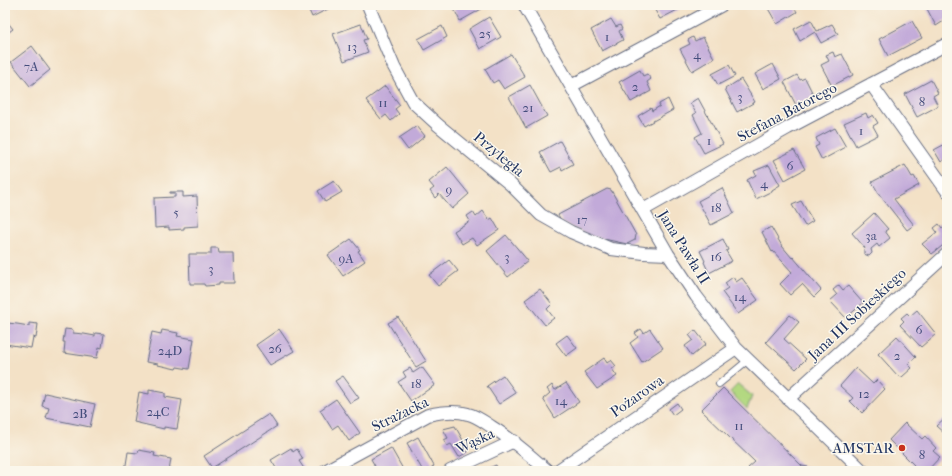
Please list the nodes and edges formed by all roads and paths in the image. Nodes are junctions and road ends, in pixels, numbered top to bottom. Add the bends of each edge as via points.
1 (368, 5) edge
2 (524, 5) edge
3 (722, 5) edge
4 (947, 44) edge
5 (872, 84) junction
6 (571, 86) junction
7 (947, 191) edge
8 (643, 210) junction
9 (668, 254) junction
10 (947, 254) edge
11 (736, 348) junction
12 (748, 360) junction
13 (719, 384) dead end
14 (788, 398) junction
15 (514, 441) junction
16 (325, 471) edge
17 (450, 471) edge
18 (548, 471) edge
19 (557, 471) edge
20 (863, 471) edge

1 - 9 street, Przyległa via 394,67 413,102 510,184 541,215 571,232 611,249
2 - 6 street, Jana Pawła II
3 - 6 street
4 - 5 street, Stefana Batorego
5 - 7 street
5 - 8 street, Stefana Batorego
6 - 8 street, Jana Pawła II
8 - 9 street, Jana Pawła II
9 - 11 street, Jana Pawła II
10 - 14 street, Jana III Sobieskiego
11 - 12 street, Jana Pawła II
11 - 19 street, Pożarowa
12 - 13 lane
12 - 14 street, Jana Pawła II
14 - 20 street, Jana Pawła II
15 - 16 street, Strażacka via 467,413 440,412 428,415
15 - 17 street, Wąska
15 - 18 street, Strażacka

